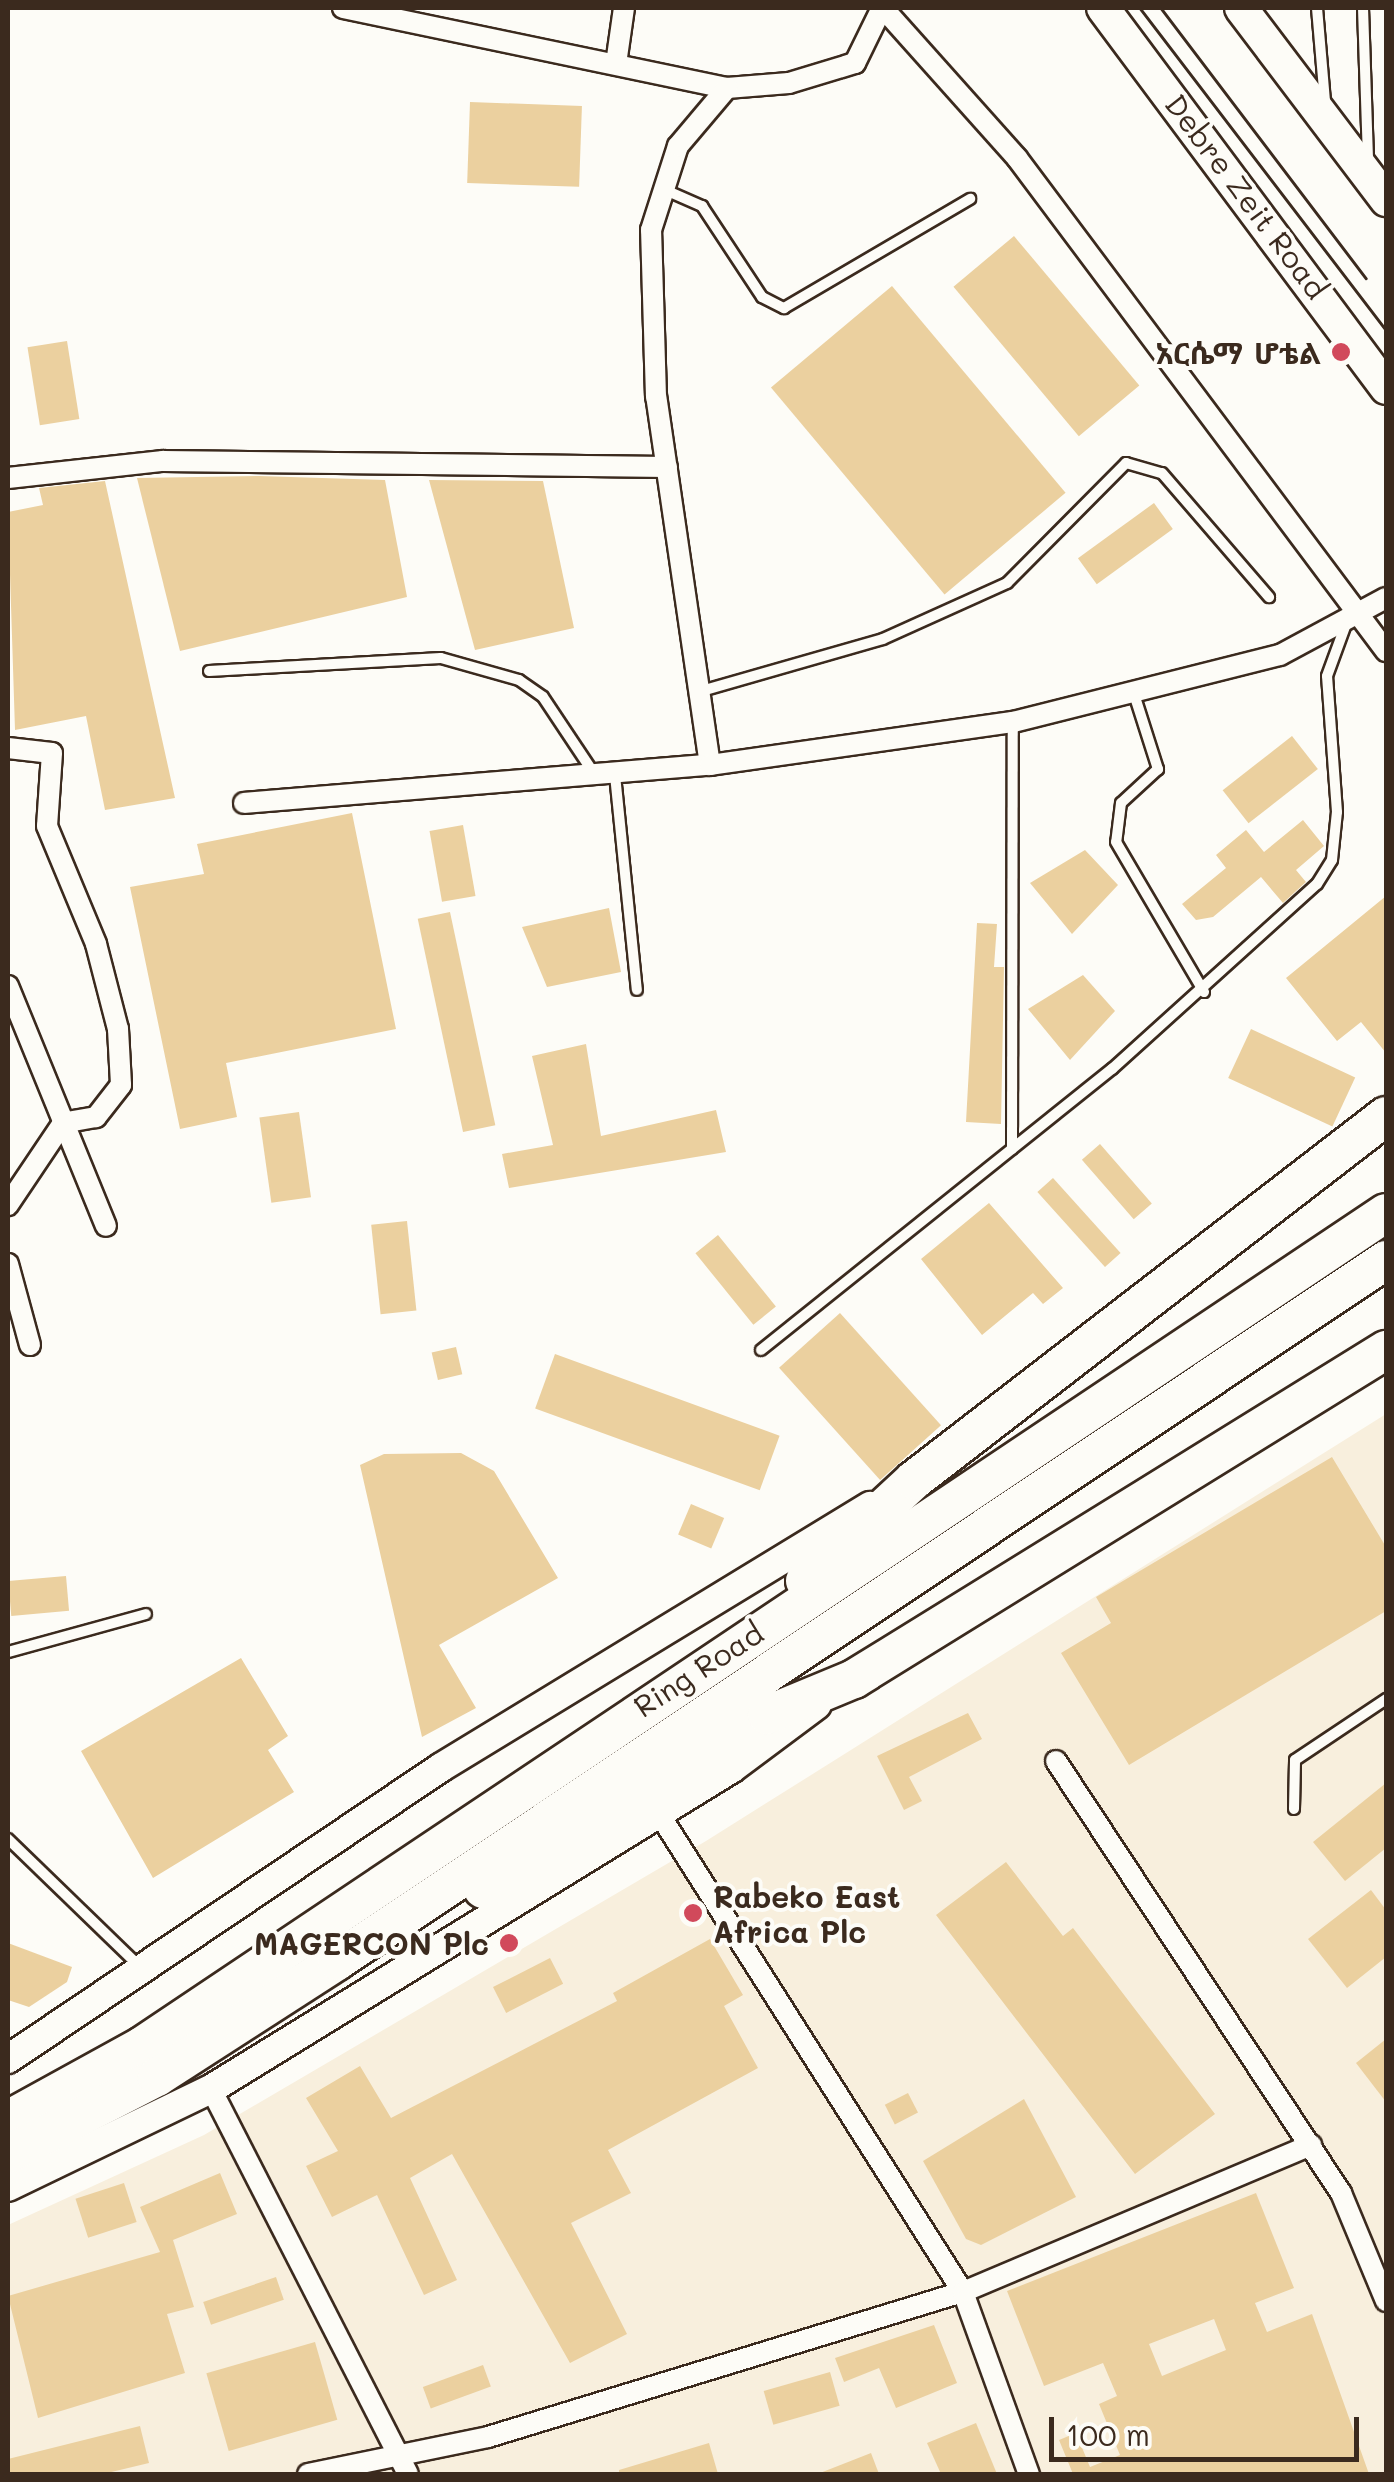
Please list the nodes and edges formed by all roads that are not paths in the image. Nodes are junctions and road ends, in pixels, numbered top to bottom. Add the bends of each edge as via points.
1 (343, 8) edge
2 (624, 8) edge
3 (882, 8) edge
4 (1103, 8) edge
5 (1241, 8) edge
6 (1317, 8) edge
7 (1364, 8) edge
8 (616, 64) junction
9 (727, 88) junction
10 (1326, 117) junction
11 (1368, 172) junction
12 (658, 186) junction
13 (970, 199) dead end
14 (1386, 200) edge
15 (1386, 388) edge
16 (668, 467) junction
17 (8, 478) edge
18 (1269, 597) dead end
19 (1386, 598) edge
20 (1355, 611) junction
21 (1386, 651) edge
22 (209, 671) dead end
23 (697, 692) junction
24 (1135, 697) junction
25 (1013, 722) junction
26 (8, 748) edge
27 (710, 765) junction
28 (606, 775) junction
29 (244, 803) dead end
30 (8, 986) edge
31 (636, 990) dead end
32 (1204, 992) junction
33 (1386, 1116) edge
34 (63, 1123) junction
35 (1012, 1149) junction
36 (8, 1205) edge
37 (1386, 1214) edge
38 (106, 1226) dead end
39 (1386, 1260) edge
40 (8, 1264) edge
41 (30, 1346) dead end
42 (761, 1350) dead end
43 (1386, 1350) edge
44 (914, 1480) junction
45 (146, 1614) dead end
46 (754, 1632) junction
47 (8, 1652) edge
48 (854, 1679) junction
49 (1386, 1699) edge
50 (1056, 1761) dead end
51 (1294, 1810) dead end
52 (658, 1812) junction
53 (8, 1840) edge
54 (337, 1961) junction
55 (141, 1968) junction
56 (8, 2059) edge
57 (212, 2089) junction
58 (8, 2120) edge
59 (1310, 2145) junction
60 (8, 2154) edge
61 (8, 2186) edge
62 (963, 2292) junction
63 (1386, 2302) edge
64 (404, 2465) edge
65 (308, 2474) edge
66 (1028, 2474) edge

1 - 8 street
2 - 8 street
3 - 9 street via 856,63 790,83
3 - 20 street via 1017,158
4 - 15 main road, Debre Zeit Road
5 - 10 main road
6 - 10 lane
7 - 11 lane
8 - 9 street
9 - 12 street
10 - 11 main road
11 - 14 main road
12 - 13 lane via 702,206 762,297 784,308
12 - 16 street via 652,340
16 - 17 street via 163,460
16 - 23 street
18 - 23 lane via 1162,473 1126,462 1007,583 883,640
19 - 20 street
20 - 21 street
20 - 24 street via 1280,655
20 - 32 lane via 1327,676 1332,860
22 - 28 lane via 441,658 519,680 543,698
23 - 27 street
24 - 25 street
24 - 32 lane via 1158,769 1121,802 1116,842
25 - 27 street
25 - 35 lane
26 - 34 street via 52,753 48,826 118,1029 114,1102 96,1118
27 - 28 street
28 - 29 street
28 - 31 lane
30 - 34 street
32 - 35 lane
33 - 44 highway
34 - 36 street
34 - 38 street
35 - 42 lane
37 - 46 highway, Ring Road
39 - 54 highway, Ring Road
40 - 41 street
43 - 48 highway
44 - 46 highway
44 - 55 street via 730,1584
45 - 47 lane
46 - 58 highway, Ring Road via 142,2046
48 - 52 street
48 - 54 highway via 767,1715 494,1884
49 - 51 lane via 1294,1760
50 - 59 street
52 - 57 street
52 - 62 street
53 - 55 lane
54 - 60 highway, Ring Road via 157,2077
55 - 56 street
57 - 61 street
57 - 64 street
59 - 62 street
59 - 63 street
62 - 64 street
62 - 66 street
64 - 65 street

